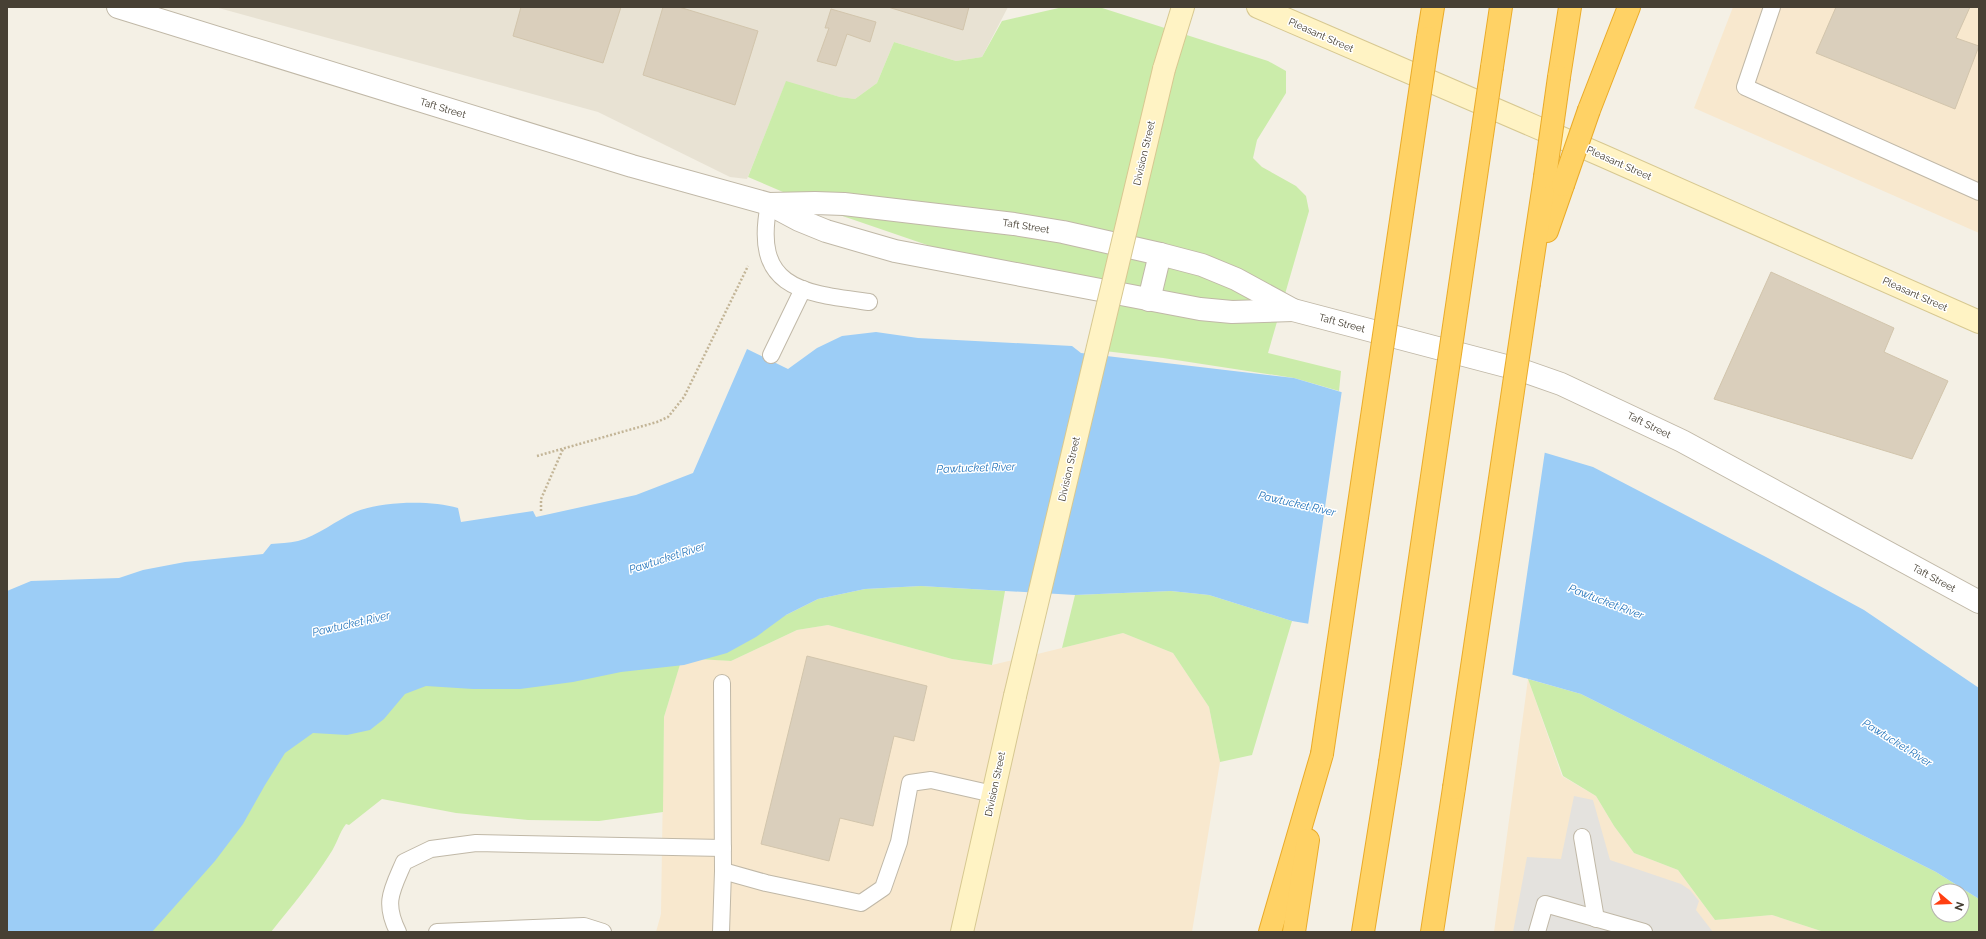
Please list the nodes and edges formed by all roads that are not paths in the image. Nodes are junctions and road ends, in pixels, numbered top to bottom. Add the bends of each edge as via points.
1 (118, 7) edge
2 (1183, 7) edge
3 (1258, 7) edge
4 (1429, 7) edge
5 (1433, 7) edge
6 (1501, 7) edge
7 (1570, 7) edge
8 (1630, 7) edge
9 (1772, 7) edge
10 (1428, 38) junction
11 (1554, 181) junction
12 (1979, 192) edge
13 (769, 204) junction
14 (1160, 254) junction
15 (803, 289) junction
16 (1149, 300) junction
17 (870, 302) dead end
18 (1293, 310) junction
19 (1979, 322) edge
20 (771, 356) dead end
21 (1979, 602) edge
22 (722, 683) dead end
23 (1322, 754) junction
24 (993, 794) junction
25 (1582, 837) dead end
26 (723, 848) junction
27 (723, 871) junction
28 (1596, 919) junction
29 (398, 932) edge
30 (437, 932) edge
31 (603, 932) edge
32 (721, 932) edge
33 (962, 932) edge
34 (1270, 932) edge
35 (1294, 932) edge
36 (1363, 932) edge
37 (1432, 932) edge
38 (1537, 932) edge
39 (1644, 932) edge

1 - 13 street, Taft Street via 624,164
2 - 24 main road, Division Street, bridge via 1164,69 1014,696
3 - 19 main road, Pleasant Street
4 - 10 highway
5 - 10 highway
6 - 36 highway, bridge
7 - 11 highway, bridge via 1559,77
8 - 11 highway, bridge via 1589,110
9 - 12 lane via 1745,87
10 - 23 highway, bridge
11 - 37 highway, bridge via 1529,283
13 - 14 street, Taft Street via 844,204 1006,223 1062,232
13 - 15 lane via 765,242 768,259 775,272
13 - 16 street, Taft Street via 826,231 875,246
14 - 16 street
14 - 18 street, Taft Street via 1202,265 1236,279
15 - 17 lane via 820,295
15 - 20 lane
16 - 18 street, Taft Street via 1232,312
18 - 21 street, Taft Street via 1521,370 1560,384 1682,441
22 - 26 lane
23 - 34 highway
23 - 35 highway
24 - 27 lane via 931,780 910,783 899,842 883,888 861,903
24 - 33 main road, Division Street
25 - 28 lane
26 - 27 lane
26 - 29 lane via 476,843 431,849 404,862 390,896 391,918
27 - 32 lane
28 - 38 lane via 1544,904
28 - 39 lane
30 - 31 lane via 584,926

